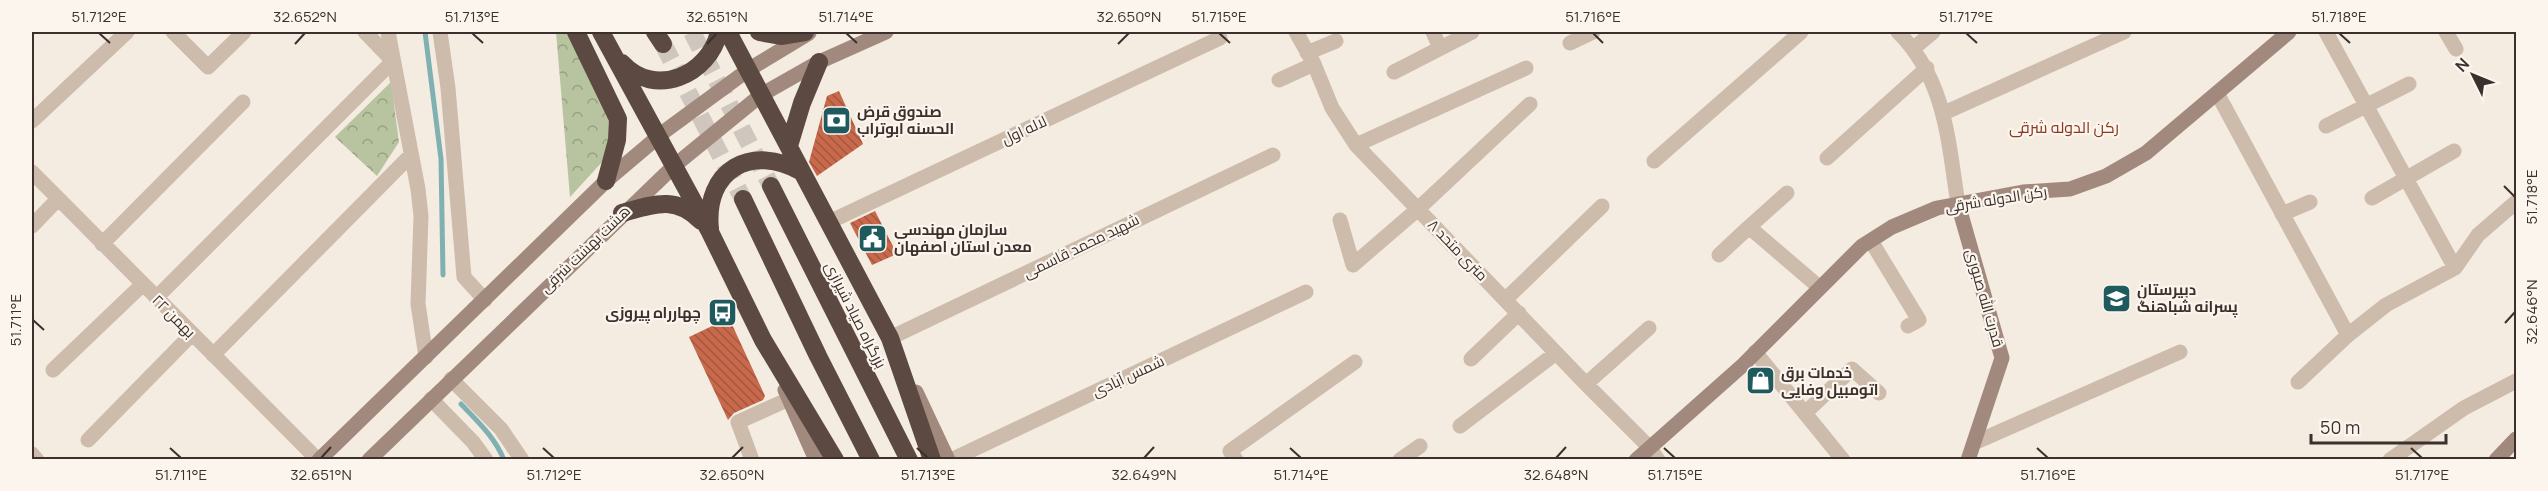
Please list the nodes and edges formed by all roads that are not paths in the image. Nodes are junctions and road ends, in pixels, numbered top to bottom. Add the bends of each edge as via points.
1 (126, 32) edge
2 (173, 32) edge
3 (244, 32) edge
4 (365, 32) edge
5 (388, 32) edge
6 (440, 32) edge
7 (576, 32) edge
8 (601, 32) edge
9 (719, 32) edge
10 (728, 32) edge
11 (759, 32) edge
12 (805, 32) edge
13 (812, 32) edge
14 (886, 32) edge
15 (1296, 32) edge
16 (1433, 32) edge
17 (1472, 32) edge
18 (1593, 32) edge
19 (1801, 32) edge
20 (1898, 32) edge
21 (1934, 32) edge
22 (2124, 32) edge
23 (2289, 32) edge
24 (2326, 32) edge
25 (2446, 32) edge
26 (1220, 38) dead end
27 (1336, 41) dead end
28 (1570, 44) dead end
29 (1440, 48) junction
30 (1914, 48) junction
31 (2456, 49) dead end
32 (614, 56) junction
33 (1310, 59) junction
34 (393, 61) junction
35 (819, 62) junction
36 (1526, 68) dead end
37 (1927, 68) junction
38 (747, 70) junction
39 (1394, 72) dead end
40 (1279, 80) dead end
41 (2409, 84) dead end
42 (2217, 93) junction
43 (761, 95) junction
44 (243, 102) dead end
45 (1530, 104) dead end
46 (2366, 105) junction
47 (1944, 113) junction
48 (32, 122) edge
49 (2326, 126) dead end
50 (660, 135) junction
51 (789, 146) junction
52 (1356, 146) junction
53 (2454, 151) dead end
54 (411, 155) junction
55 (1273, 155) dead end
56 (1827, 158) dead end
57 (1654, 161) dead end
58 (674, 166) junction
59 (32, 172) edge
60 (802, 172) junction
61 (2406, 178) junction
62 (606, 181) junction
63 (771, 186) tunnel mouth
64 (1787, 193) dead end
65 (2372, 198) dead end
66 (743, 199) tunnel mouth
67 (57, 200) junction
68 (2310, 202) dead end
69 (2517, 202) edge
70 (1958, 204) junction
71 (1602, 206) dead end
72 (1418, 209) junction
73 (622, 213) junction
74 (2282, 214) junction
75 (1340, 220) dead end
76 (829, 222) junction
77 (32, 226) edge
78 (1749, 226) junction
79 (710, 232) junction
80 (1871, 241) junction
81 (102, 244) junction
82 (1719, 255) dead end
83 (2455, 268) junction
84 (142, 285) junction
85 (1819, 287) junction
86 (1306, 292) dead end
87 (156, 298) junction
88 (1506, 299) junction
89 (485, 300) junction
90 (1519, 313) junction
91 (1908, 326) dead end
92 (1649, 328) dead end
93 (192, 334) junction
94 (2348, 335) junction
95 (890, 338) junction
96 (763, 340) junction
97 (1557, 352) junction
98 (1755, 352) junction
99 (2180, 352) dead end
100 (213, 355) junction
101 (426, 357) junction
102 (1471, 360) dead end
103 (1355, 362) dead end
104 (53, 370) dead end
105 (451, 379) junction
106 (2517, 381) edge
107 (2298, 382) dead end
108 (1586, 384) junction
109 (1879, 393) dead end
110 (431, 399) junction
111 (789, 399) junction
112 (1805, 413) junction
113 (1460, 426) dead end
114 (2517, 439) edge
115 (88, 440) dead end
116 (1974, 443) junction
117 (1420, 446) dead end
118 (32, 454) edge
119 (1654, 454) edge
120 (37, 459) edge
121 (319, 459) edge
122 (369, 459) edge
123 (486, 459) edge
124 (522, 459) edge
125 (752, 459) edge
126 (816, 459) edge
127 (835, 459) edge
128 (872, 459) edge
129 (909, 459) edge
130 (932, 459) edge
131 (950, 459) edge
132 (1236, 459) edge
133 (1400, 459) edge
134 (1636, 459) edge
135 (1843, 459) edge
136 (1968, 459) edge
137 (2390, 459) edge
138 (2496, 459) edge

1 - 48 street
2 - 3 street via 208,67
4 - 34 street
5 - 34 street
6 - 89 street via 464,277
7 - 62 highway via 618,118 617,140
8 - 32 highway
9 - 32 highway via 700,67 683,77 645,79
10 - 38 highway
11 - 12 highway via 781,36
13 - 38 main road
14 - 35 main road, هشت بهشت شرقی
15 - 33 street, ۸ متری متحد
16 - 29 street
17 - 29 street
18 - 28 street
19 - 57 street
20 - 30 street
21 - 30 street
22 - 47 street
23 - 42 main road, رکن الدوله شرقی
24 - 46 street
25 - 31 street
26 - 76 street, لاله اول
27 - 33 street
29 - 39 street
30 - 37 street
32 - 50 highway
33 - 40 street
33 - 52 street, ۸ متری متحد via 1332,108
34 - 54 street
34 - 87 street
35 - 43 main road, هشت بهشت شرقی
35 - 51 highway
36 - 52 street
37 - 47 street
37 - 56 street
38 - 43 highway
38 - 50 main road
41 - 46 street
42 - 70 main road, رکن الدوله شرقی via 2146,153 2106,176 2070,189 2023,192
42 - 74 street
43 - 51 highway
43 - 58 main road, هشت بهشت شرقی
44 - 81 street
45 - 72 street
46 - 49 street
46 - 61 street
47 - 70 street
50 - 58 highway
50 - 62 main road
51 - 60 highway
52 - 72 street, ۸ متری متحد
53 - 61 street
54 - 100 street
54 - 101 street via 421,216 418,304
55 - 95 street, شهید محمد قاسمی
58 - 73 main road, هشت بهشت شرقی
58 - 79 highway
59 - 67 street, ۲۲ بهمن
60 - 76 highway
60 - 79 highway via 784,162 764,159 743,163 726,174 714,191 708,211
61 - 65 street
61 - 83 street
62 - 89 main road
63 - 129 highway, بزرگراه صیاد شیرازی
64 - 78 street
66 - 128 highway
67 - 77 street
67 - 81 street, ۲۲ بهمن
68 - 74 street
69 - 83 street via 2478,235
70 - 80 main road, رکن الدوله شرقی via 1937,208 1892,227
70 - 116 main road, قدرت الله صبوری via 2002,358
71 - 88 street
72 - 75 street via 1353,265
72 - 88 street, ۸ متری متحد
73 - 79 highway via 676,204 693,213
73 - 105 main road, هشت بهشت شرقی
74 - 94 street
76 - 95 highway
78 - 82 street
78 - 85 street
79 - 96 highway
80 - 85 main road, رکن الدوله شرقی
80 - 91 street via 1919,320
81 - 84 street, ۲۲ بهمن
83 - 94 street via 2386,305
84 - 87 street, ۲۲ بهمن
84 - 104 street
85 - 98 main road, رکن الدوله شرقی
86 - 131 street, شمس آبادی
87 - 93 street, ۲۲ بهمن
88 - 90 street, ۸ متری متحد
89 - 101 main road
90 - 97 street, ۸ متری متحد
90 - 102 street
92 - 108 street
93 - 100 street, ۲۲ بهمن
93 - 115 street
94 - 107 street
95 - 130 highway
95 - 131 main road
96 - 111 main road
96 - 127 highway
97 - 108 street, ۸ متری متحد
97 - 113 street
98 - 112 street
98 - 119 main road, رکن الدوله شرقی
99 - 116 street
100 - 121 street, ۲۲ بهمن
101 - 121 main road
103 - 132 street via 1230,451
105 - 110 main road, هشت بهشت شرقی
105 - 124 street via 501,429
106 - 137 street via 2463,408
108 - 119 street, ۸ متری متحد
109 - 112 street via 1852,369
110 - 122 main road, هشت بهشت شرقی
110 - 123 street
111 - 125 street via 738,422
111 - 126 main road
112 - 135 street
114 - 138 main road
116 - 136 main road, قدرت الله صبوری
117 - 133 street
118 - 120 street
119 - 134 main road, رکن الدوله شرقی

